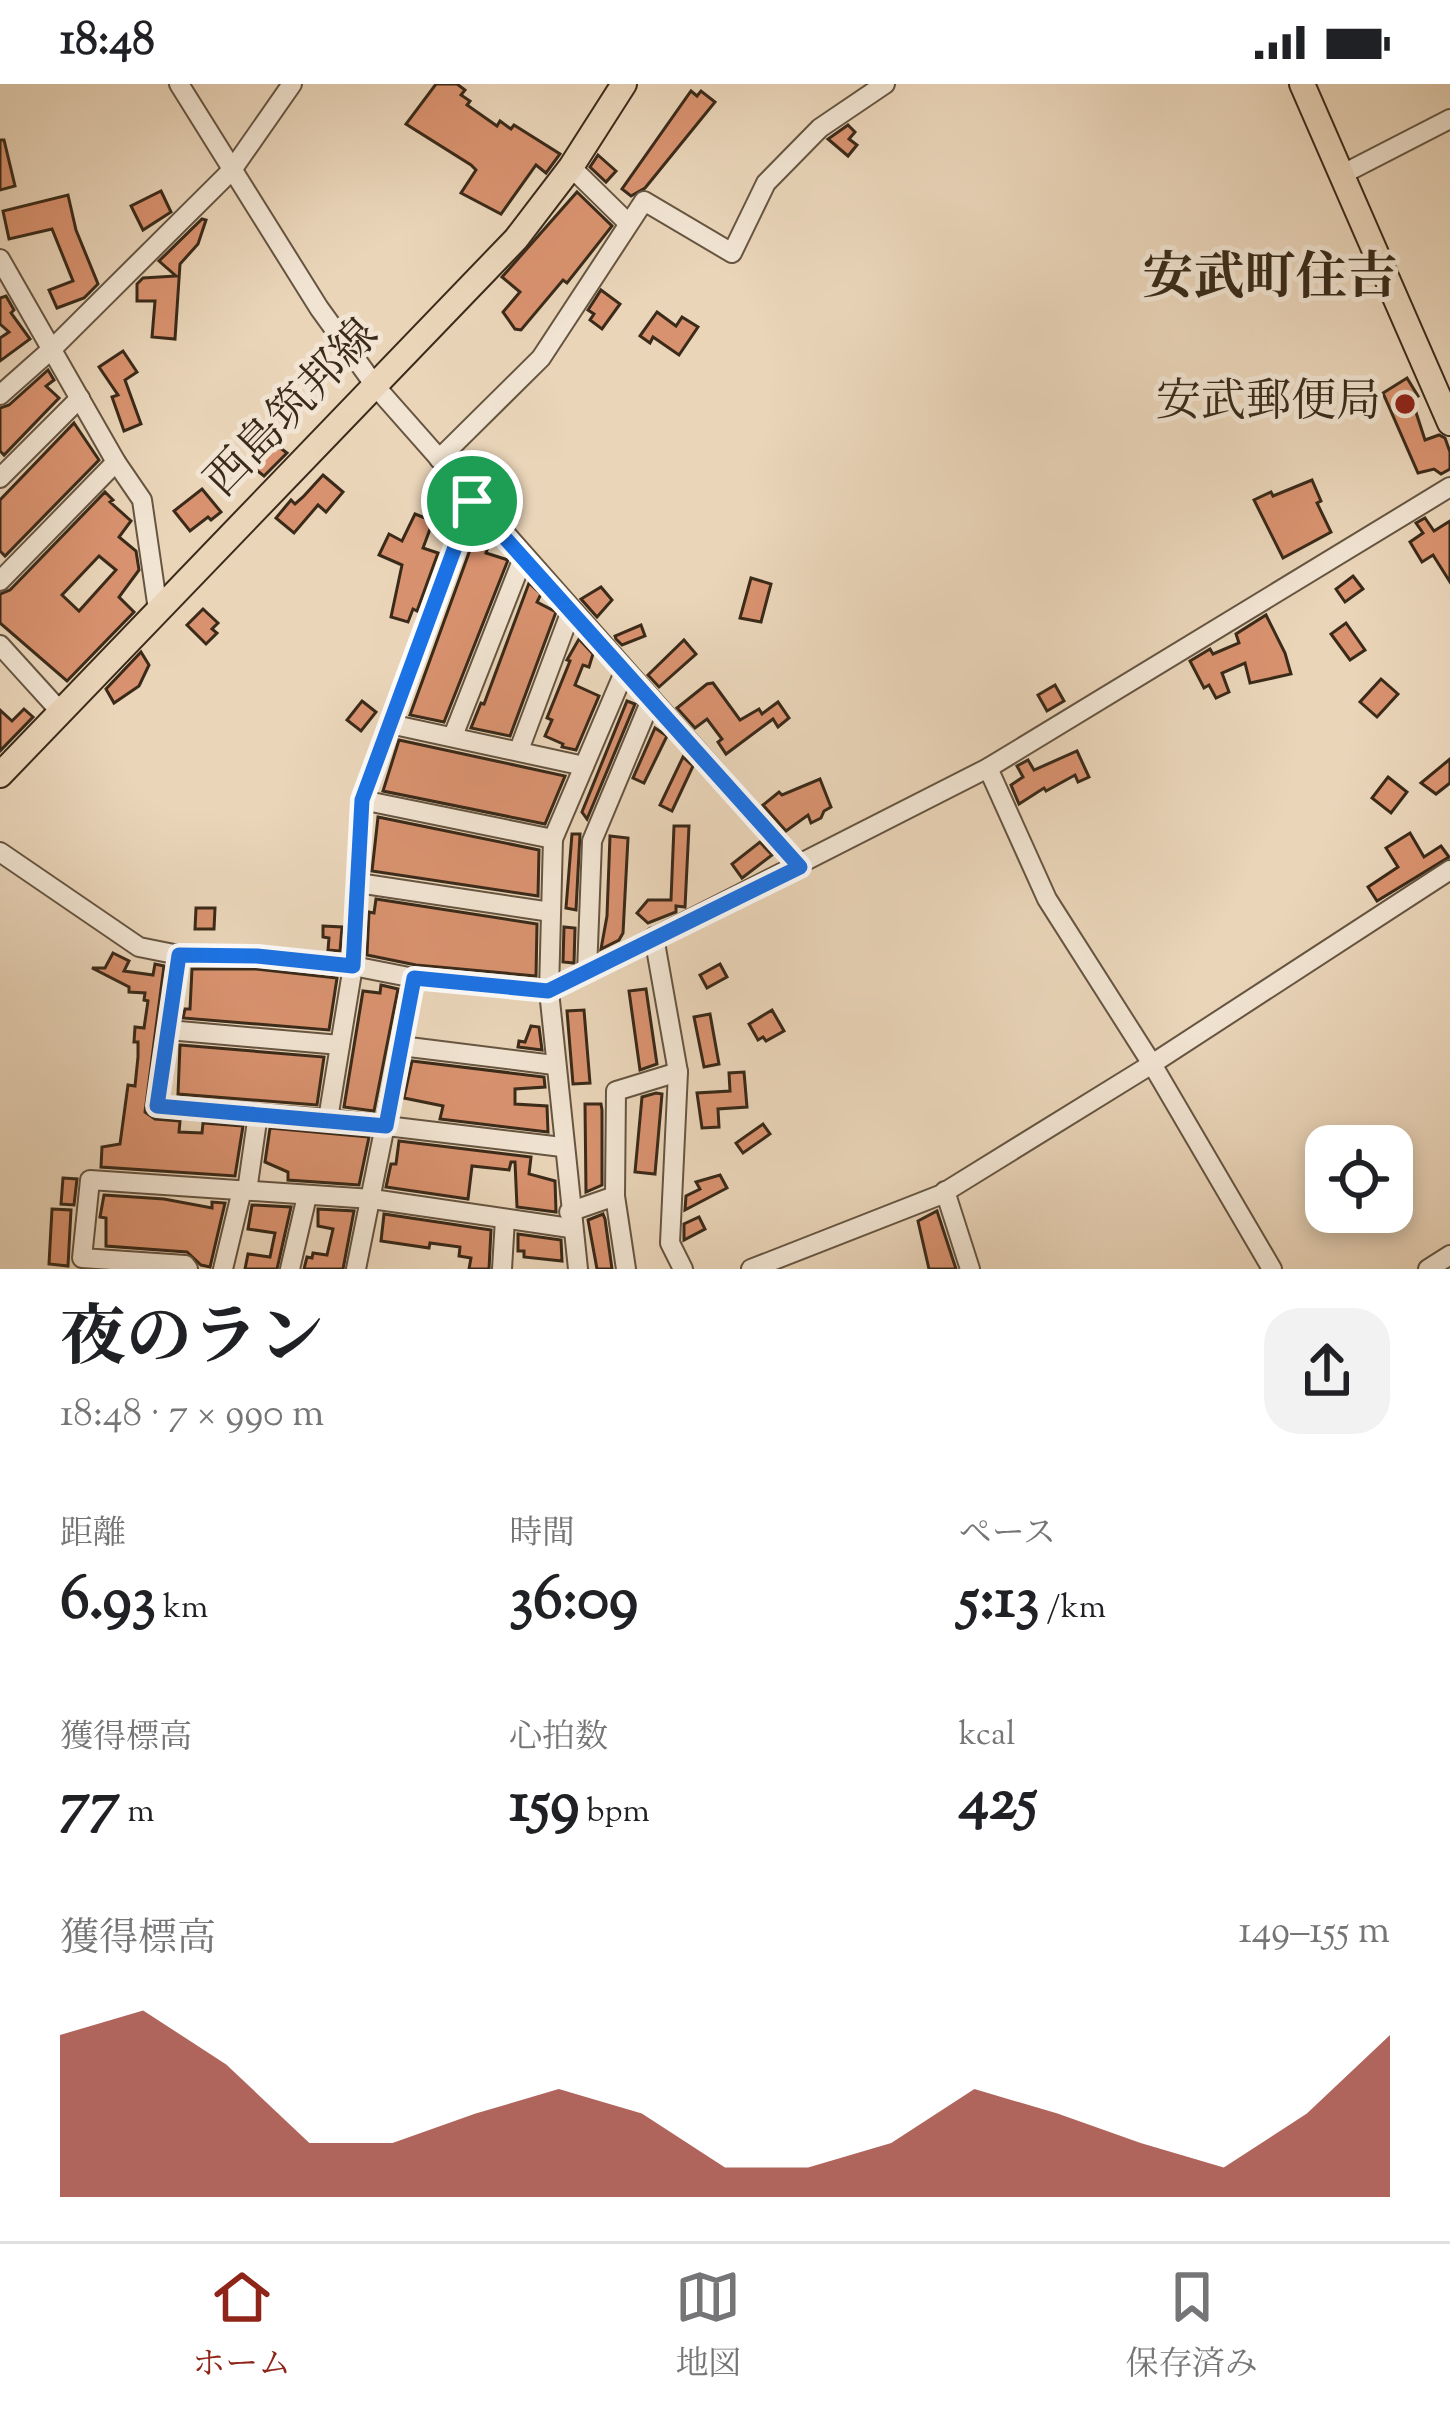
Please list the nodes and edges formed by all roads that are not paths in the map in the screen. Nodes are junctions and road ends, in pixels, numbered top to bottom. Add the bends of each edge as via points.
1 (179, 84) edge
2 (292, 84) edge
3 (624, 84) edge
4 (884, 84) edge
5 (1302, 84) edge
6 (1450, 119) edge
7 (571, 167) junction
8 (232, 170) junction
9 (1341, 175) junction
10 (627, 222) junction
11 (0, 259) edge
12 (52, 348) junction
13 (376, 387) junction
14 (0, 395) edge
15 (80, 398) junction
16 (1450, 423) edge
17 (439, 460) junction
18 (116, 462) junction
19 (0, 478) edge
20 (1450, 487) edge
21 (472, 501) junction
22 (523, 558) junction
23 (0, 580) edge
24 (158, 610) junction
25 (571, 611) junction
26 (0, 645) edge
27 (625, 670) junction
28 (651, 700) junction
29 (59, 710) junction
30 (390, 724) junction
31 (453, 736) junction
32 (520, 750) junction
33 (584, 766) junction
34 (988, 768) junction
35 (0, 775) edge
36 (362, 800) junction
37 (561, 819) junction
38 (596, 831) junction
39 (553, 838) junction
40 (0, 852) edge
41 (800, 867) junction
42 (1450, 870) edge
43 (358, 883) junction
44 (550, 912) junction
45 (655, 937) junction
46 (179, 955) junction
47 (353, 966) junction
48 (586, 972) junction
49 (414, 978) junction
50 (548, 991) junction
51 (167, 1030) junction
52 (340, 1045) junction
53 (401, 1046) junction
54 (554, 1064) junction
55 (1152, 1064) junction
56 (678, 1072) junction
57 (258, 1114) junction
58 (328, 1118) junction
59 (386, 1126) junction
60 (562, 1147) junction
61 (244, 1191) junction
62 (945, 1191) junction
63 (307, 1196) junction
64 (615, 1196) junction
65 (372, 1199) junction
66 (505, 1219) junction
67 (570, 1220) junction
68 (1450, 1256) edge
69 (188, 1269) edge
70 (224, 1269) edge
71 (290, 1269) edge
72 (356, 1269) edge
73 (502, 1269) edge
74 (578, 1269) edge
75 (626, 1269) edge
76 (683, 1269) edge
77 (751, 1269) edge
78 (970, 1269) edge
79 (1272, 1269) edge
80 (1428, 1269) edge

1 - 8 street
2 - 8 street
3 - 7 main road, 西島筑邦線
4 - 10 street via 820,128 766,183 732,253 644,201
5 - 9 main road
6 - 9 street
7 - 10 street
7 - 13 main road, 西島筑邦線 via 516,239
8 - 12 street
8 - 13 street
9 - 16 main road
10 - 17 street via 541,358
11 - 12 street
12 - 14 street
12 - 15 street
13 - 17 street
13 - 24 main road, 西島筑邦線
15 - 18 street
15 - 19 street
17 - 21 street
18 - 23 street
18 - 24 street via 142,500
20 - 34 street
21 - 22 street
21 - 30 street
22 - 25 street
22 - 31 street
24 - 29 main road, 西島筑邦線
25 - 27 street
25 - 32 street
26 - 29 street
27 - 28 street
27 - 33 street
28 - 38 street
28 - 41 street
29 - 35 main road, 西島筑邦線
30 - 31 street
30 - 36 street
31 - 32 street
32 - 33 street
33 - 37 street
34 - 41 street
34 - 55 street via 1048,899
36 - 39 street
36 - 43 street
37 - 38 street
37 - 39 street
38 - 48 street
39 - 44 street
40 - 46 street via 139,947
41 - 45 street
42 - 55 street
43 - 44 street
43 - 47 street
44 - 50 street
45 - 48 street
45 - 56 street
46 - 47 street
46 - 51 street
47 - 49 street
47 - 52 street
48 - 50 street
49 - 50 street
49 - 53 street
50 - 54 street
51 - 52 street
51 - 57 street via 157,1106
52 - 58 street
53 - 54 street
53 - 59 street
54 - 60 street
55 - 62 street
55 - 79 street
56 - 64 street via 616,1091
56 - 76 street via 670,1243
57 - 58 street
57 - 61 street
58 - 59 street
59 - 60 street
59 - 65 street
60 - 67 street
61 - 63 street
61 - 69 street via 90,1180 82,1258
61 - 70 street
62 - 77 street
62 - 78 street
63 - 65 street
63 - 71 street
64 - 67 street
64 - 75 street
65 - 66 street
65 - 72 street
66 - 67 street
66 - 73 street
67 - 74 street
68 - 80 street

